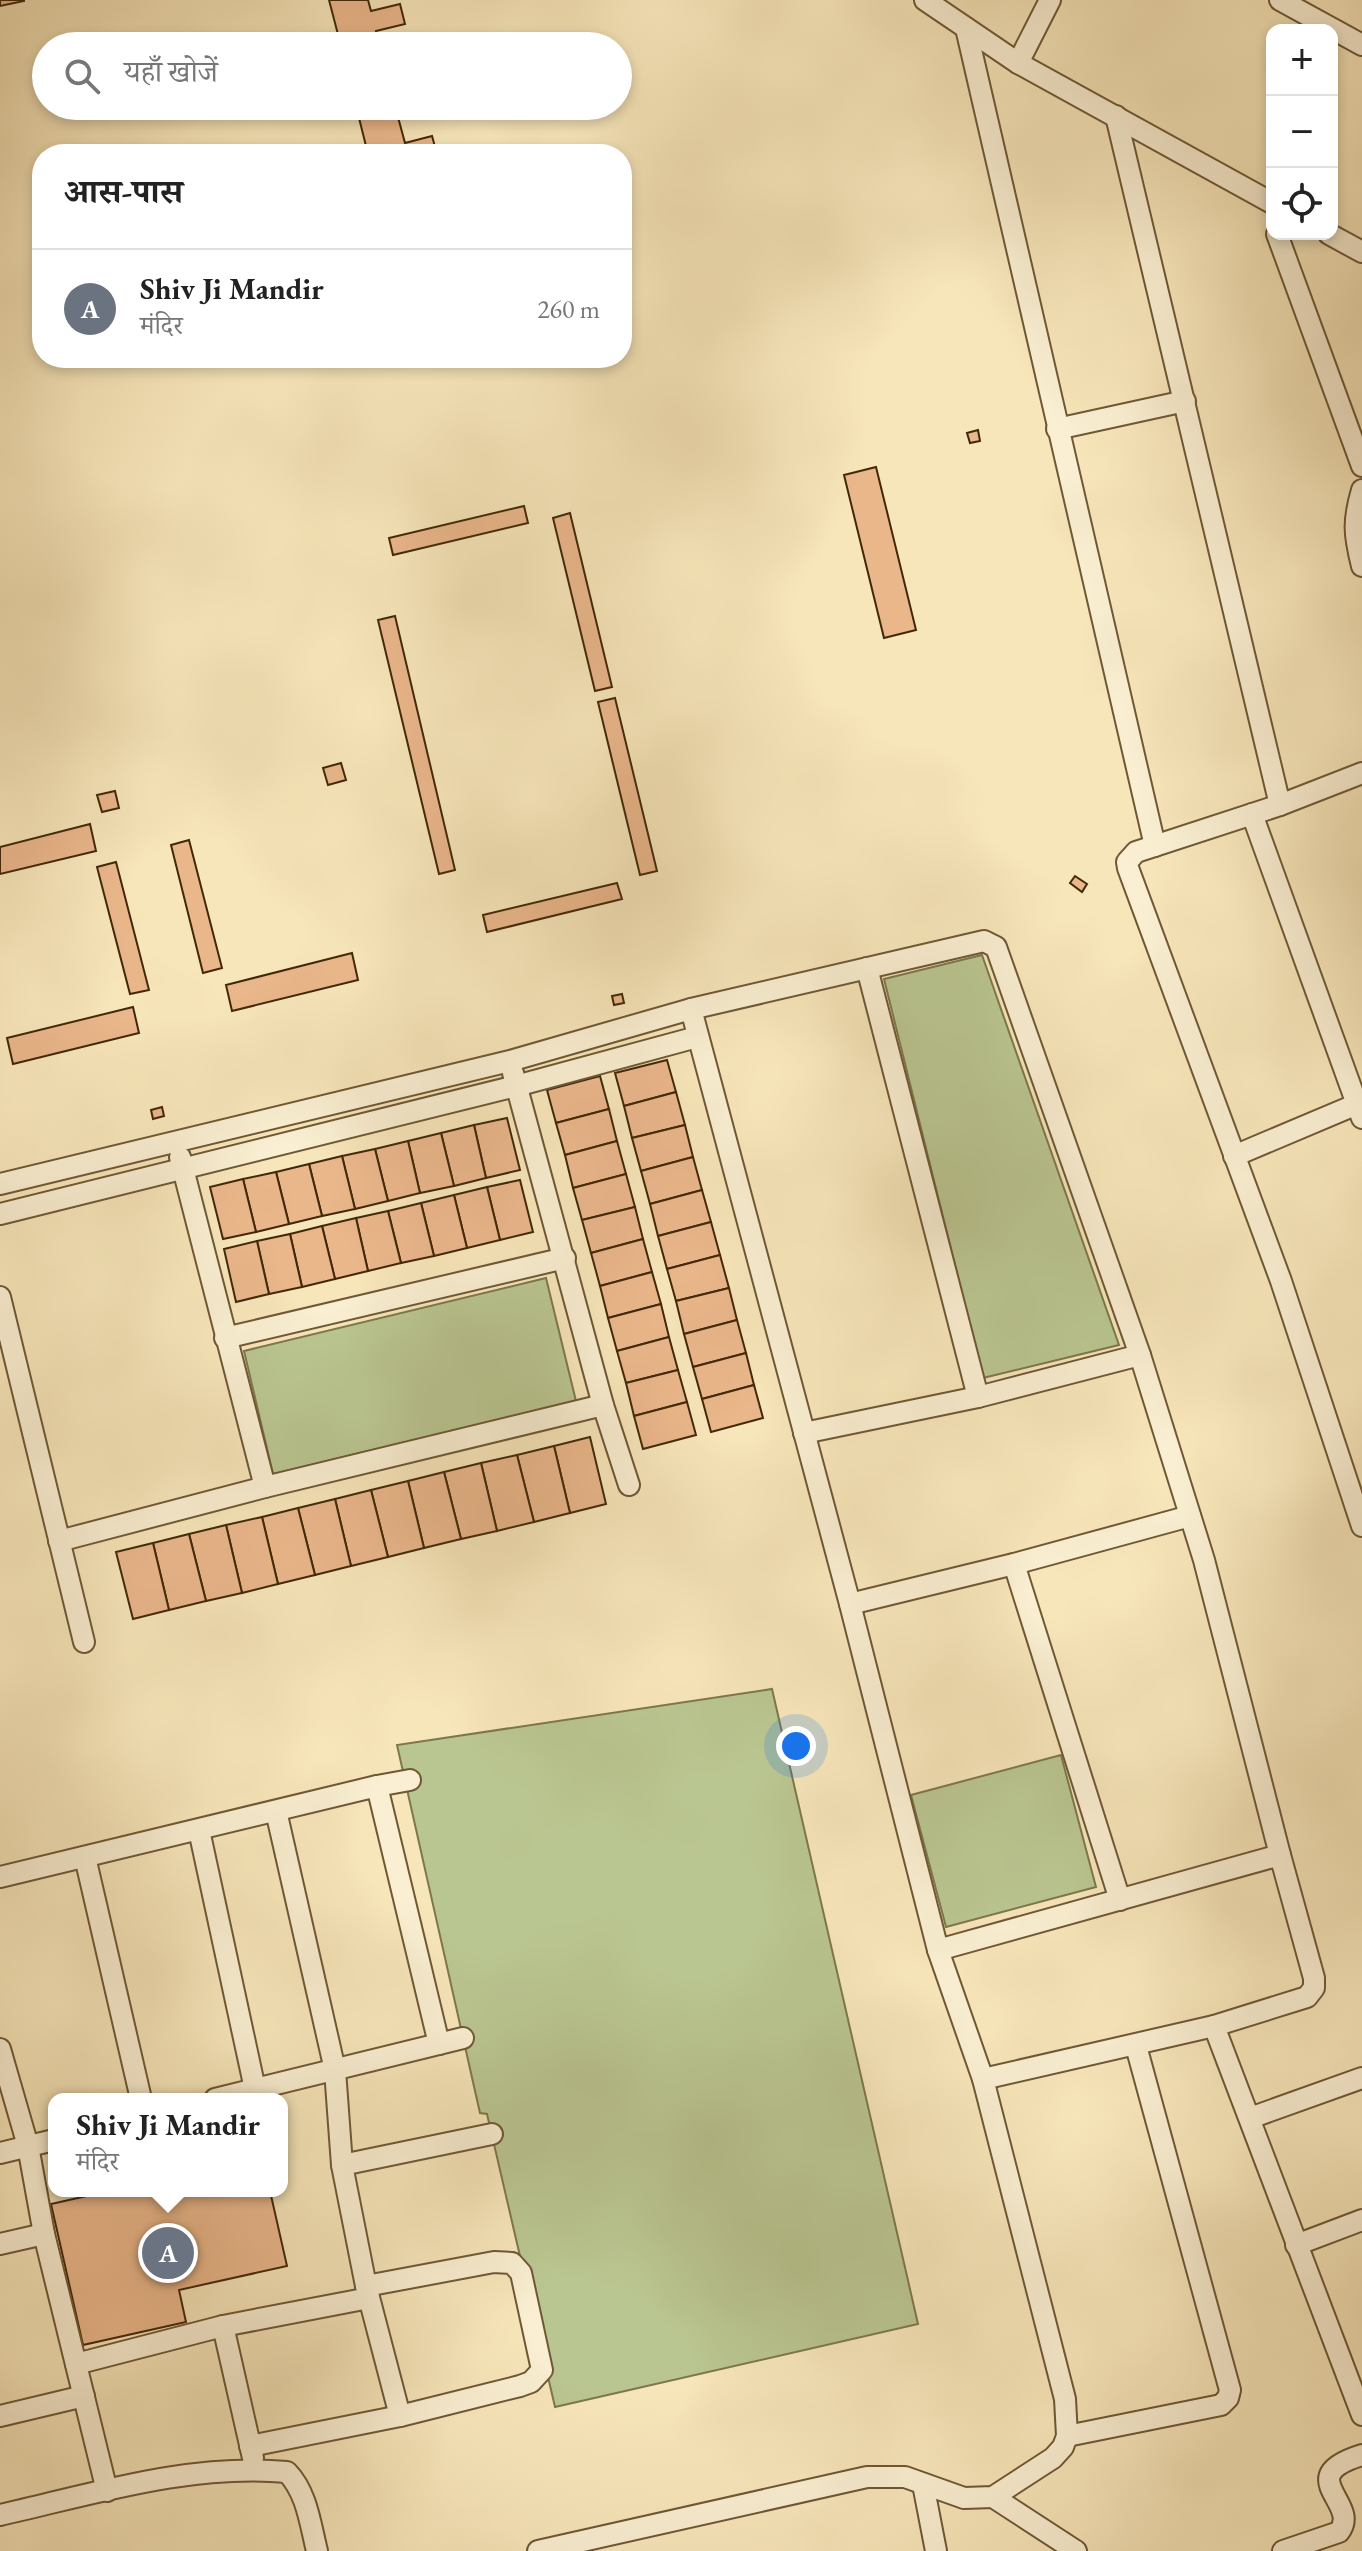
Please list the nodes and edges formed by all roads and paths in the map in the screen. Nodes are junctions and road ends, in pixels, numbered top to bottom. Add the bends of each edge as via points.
1 (925, 0) edge
2 (1050, 0) edge
3 (1280, 0) edge
4 (966, 28) junction
5 (1354, 41) edge
6 (1018, 63) junction
7 (1362, 64) edge
8 (1116, 116) junction
9 (1266, 199) edge
10 (1338, 239) edge
11 (1279, 240) edge
12 (1362, 252) edge
13 (1185, 401) junction
14 (1057, 429) junction
15 (1362, 466) edge
16 (1362, 490) edge
17 (1362, 566) edge
18 (1362, 773) edge
19 (1280, 805) junction
20 (1252, 814) junction
21 (1155, 846) junction
22 (867, 968) junction
23 (691, 1009) junction
24 (697, 1037) junction
25 (510, 1061) junction
26 (516, 1086) junction
27 (1360, 1108) edge
28 (176, 1141) junction
29 (1234, 1156) junction
30 (183, 1169) junction
31 (0, 1184) edge
32 (0, 1214) edge
33 (565, 1258) junction
34 (0, 1297) edge
35 (225, 1338) junction
36 (1140, 1355) junction
37 (978, 1397) junction
38 (603, 1405) junction
39 (804, 1433) junction
40 (629, 1485) dead end
41 (265, 1487) junction
42 (1356, 1493) edge
43 (1190, 1516) junction
44 (1362, 1526) edge
45 (59, 1541) junction
46 (1014, 1564) junction
47 (850, 1604) junction
48 (84, 1642) dead end
49 (410, 1780) dead end
50 (377, 1786) junction
51 (276, 1811) junction
52 (199, 1830) junction
53 (1280, 1855) junction
54 (85, 1857) junction
55 (0, 1877) edge
56 (1120, 1900) junction
57 (938, 1950) junction
58 (1214, 2026) junction
59 (463, 2038) dead end
60 (439, 2044) junction
61 (1136, 2046) junction
62 (0, 2049) edge
63 (335, 2070) junction
64 (1362, 2078) edge
65 (983, 2079) junction
66 (255, 2089) junction
67 (140, 2093) edge
68 (239, 2093) edge
69 (1250, 2118) junction
70 (492, 2134) dead end
71 (48, 2141) edge
72 (28, 2146) junction
73 (0, 2153) edge
74 (342, 2165) junction
75 (1362, 2220) edge
76 (44, 2234) junction
77 (0, 2244) edge
78 (1296, 2245) junction
79 (368, 2292) junction
80 (223, 2326) junction
81 (76, 2364) junction
82 (84, 2396) junction
83 (1362, 2415) edge
84 (0, 2416) edge
85 (400, 2416) junction
86 (1067, 2436) junction
87 (250, 2446) junction
88 (1362, 2455) edge
89 (255, 2470) junction
90 (923, 2484) junction
91 (107, 2491) junction
92 (993, 2497) junction
93 (0, 2515) edge
94 (317, 2551) edge
95 (538, 2551) edge
96 (936, 2551) edge
97 (1076, 2551) edge
98 (1283, 2551) edge

1 - 4 street
2 - 6 street
3 - 5 street
4 - 6 street
4 - 14 street
5 - 7 street
6 - 8 street
8 - 9 street
8 - 13 street
10 - 12 street
11 - 15 street
13 - 14 street
13 - 19 street
14 - 21 street
16 - 17 street via 1354,527
18 - 19 street
19 - 20 street
20 - 21 street
20 - 27 street
21 - 29 street via 1130,856 1128,868
22 - 23 street
22 - 36 street via 984,941 996,947
22 - 37 street
23 - 24 street
23 - 25 street
24 - 26 street
24 - 39 street
25 - 26 street
25 - 28 street
26 - 30 street
26 - 33 street
27 - 29 street
28 - 30 street
28 - 31 street
29 - 42 street
30 - 32 street
30 - 35 street
33 - 35 street
33 - 38 street
34 - 45 street
35 - 41 street
36 - 37 street
36 - 43 street
37 - 39 street
38 - 40 street
38 - 41 street
39 - 47 street
41 - 45 street
42 - 44 street
43 - 46 street
43 - 53 street
45 - 48 street
46 - 47 street
46 - 56 street
47 - 57 street
49 - 50 street
50 - 51 street
50 - 60 street
51 - 52 street
51 - 63 street
52 - 54 street
52 - 66 street
53 - 56 street
53 - 58 street via 1314,1988 1297,2002
54 - 55 street
54 - 67 street
56 - 57 street
57 - 65 street
58 - 61 street
58 - 69 street
59 - 60 street
60 - 63 street
61 - 65 street
61 - 86 street via 1230,2390 1221,2405
62 - 72 street
63 - 66 street
63 - 74 street
64 - 69 street
65 - 86 street via 1065,2399
66 - 68 street
69 - 78 street
70 - 74 street
71 - 72 street
72 - 73 street
72 - 76 street
74 - 79 street
75 - 78 street
76 - 77 street
76 - 81 street
78 - 83 street
79 - 80 street
79 - 85 street
79 - 85 street via 494,2262 512,2263 521,2273 542,2362 538,2377
80 - 81 street
80 - 87 street
81 - 82 street
82 - 84 street
82 - 91 street
85 - 87 street
86 - 92 street via 1053,2458
87 - 89 street
88 - 98 street via 1340,2461 1333,2471 1347,2509 1344,2528
89 - 91 street via 155,2479
89 - 94 street via 287,2472 297,2482
90 - 92 street via 964,2498
90 - 95 street via 905,2477 867,2477
90 - 96 street
91 - 93 street
92 - 97 street

